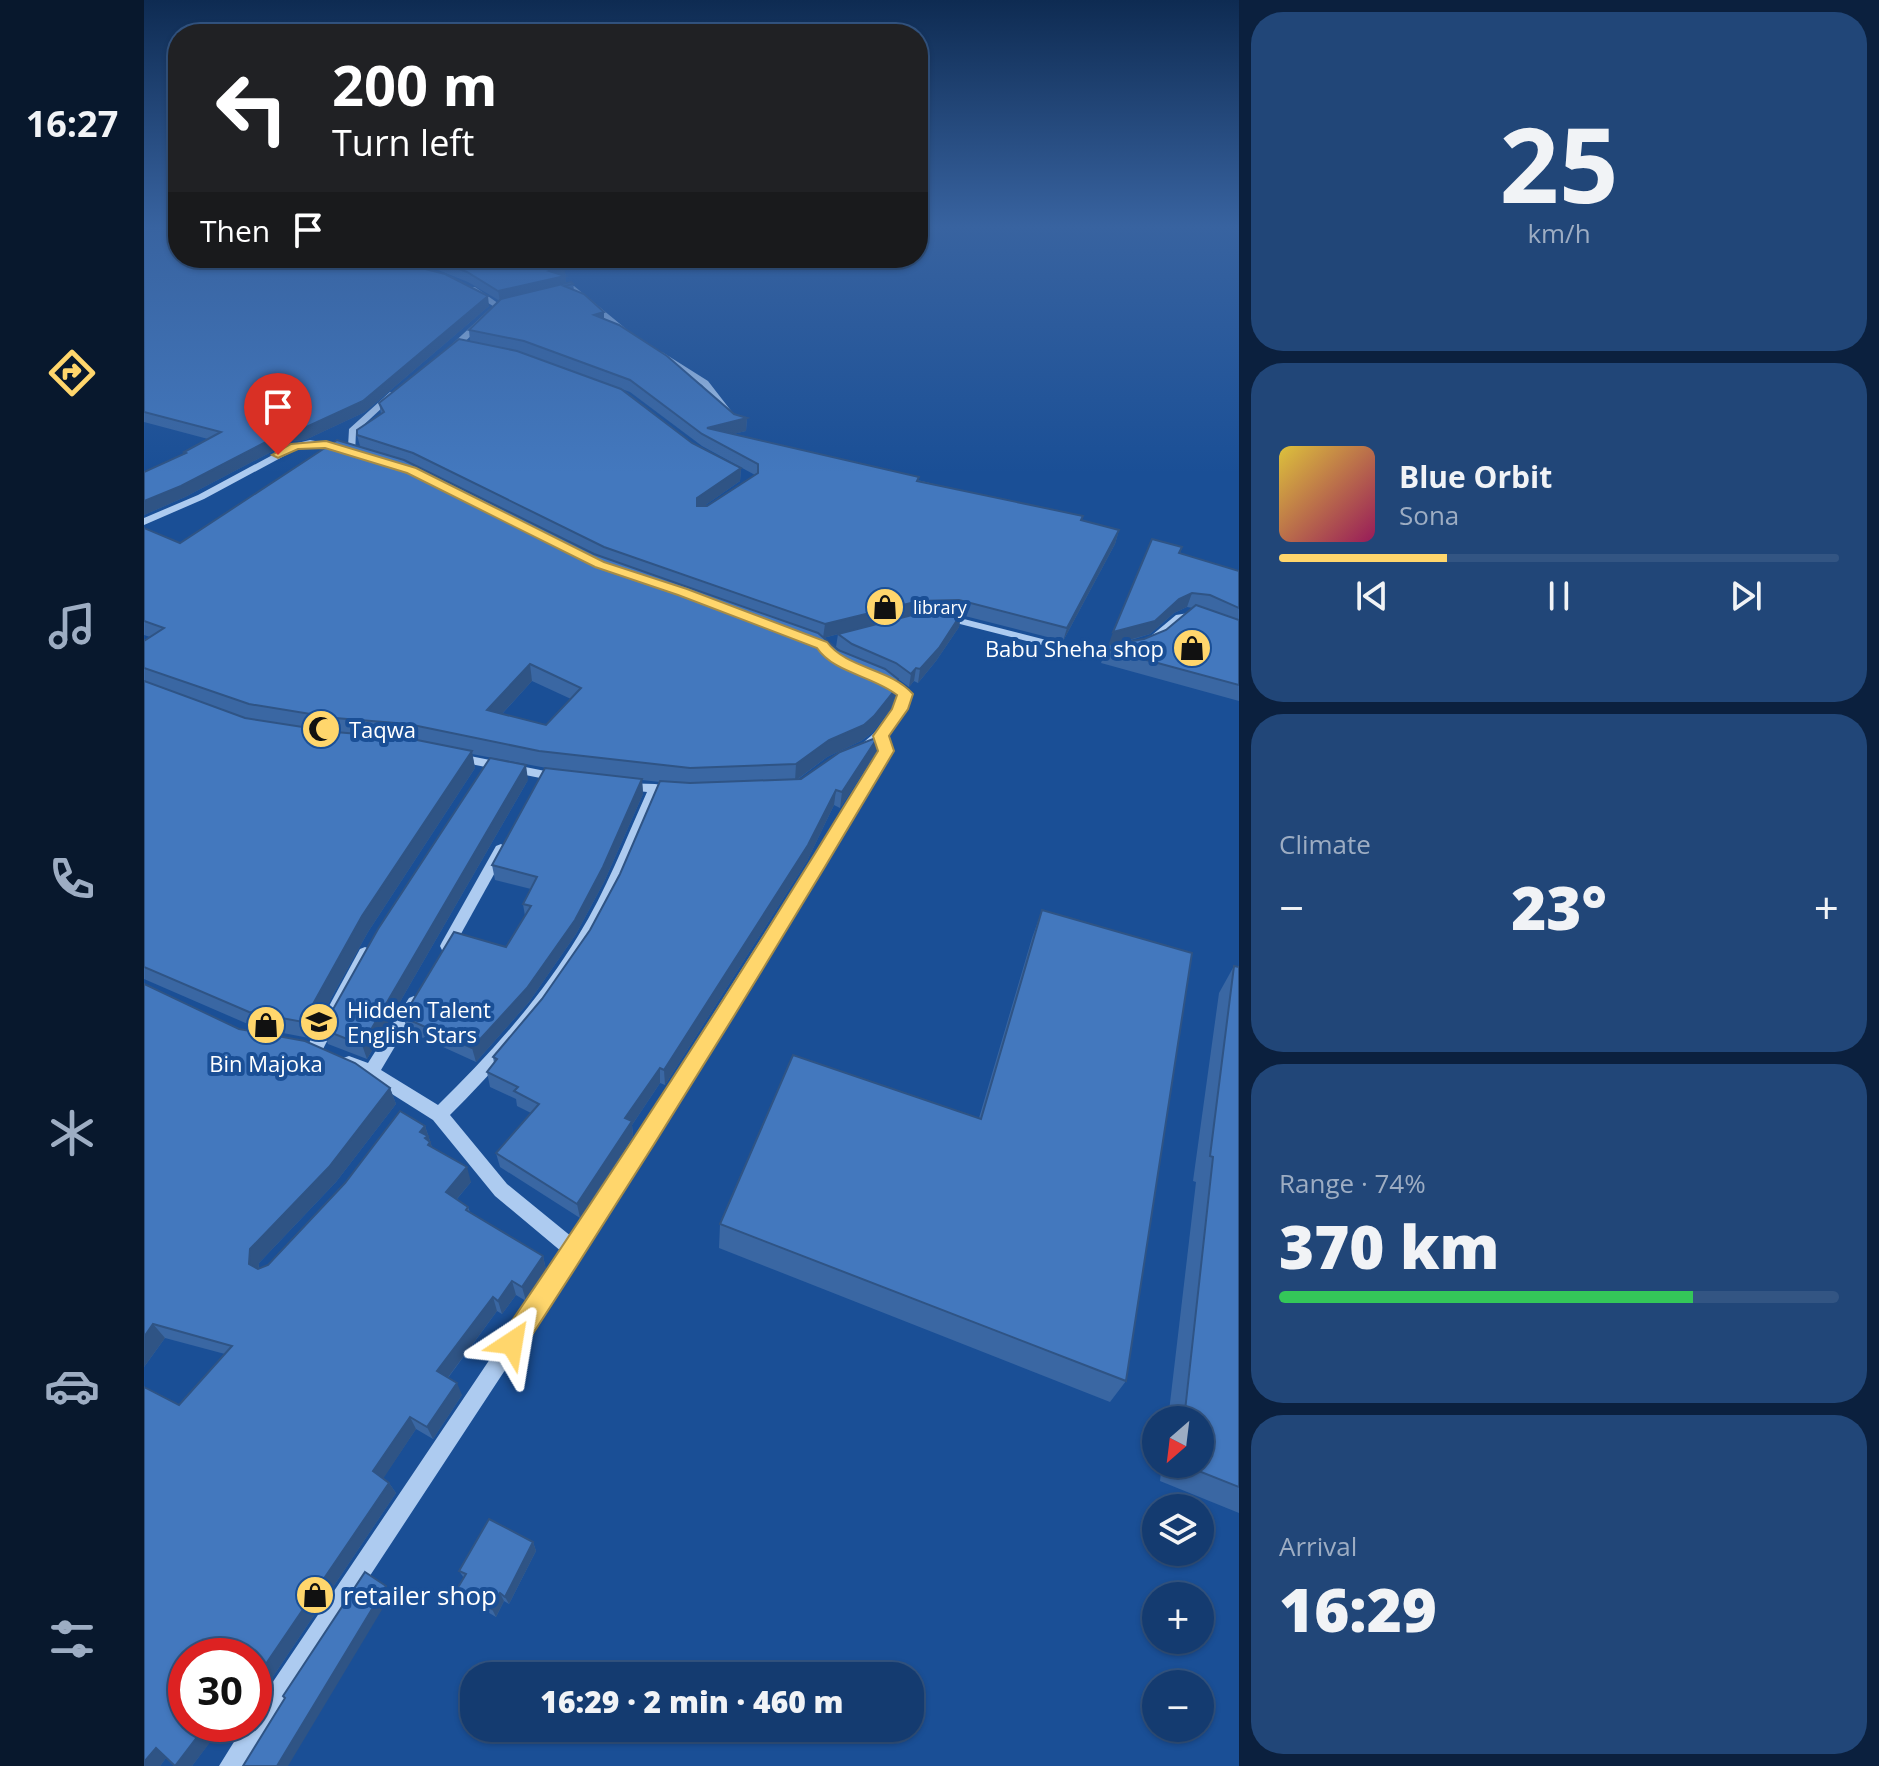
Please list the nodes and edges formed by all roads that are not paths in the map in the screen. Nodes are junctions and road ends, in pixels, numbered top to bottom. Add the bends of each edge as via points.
1 (495, 308) edge
2 (597, 308) edge
3 (636, 342) edge
4 (458, 344) junction
5 (471, 347) edge
6 (649, 349) edge
7 (446, 353) edge
8 (399, 389) edge
9 (739, 422) edge
10 (352, 451) junction
11 (366, 456) edge
12 (144, 522) edge
13 (1213, 619) edge
14 (930, 620) edge
15 (866, 673) edge
16 (881, 736) junction
17 (442, 755) edge
18 (846, 756) edge
19 (488, 764) junction
20 (480, 777) edge
21 (573, 780) edge
22 (616, 785) edge
23 (655, 788) junction
24 (690, 792) edge
25 (512, 829) edge
26 (376, 936) edge
27 (437, 964) edge
28 (420, 991) edge
29 (371, 1072) junction
30 (439, 1115) junction
31 (574, 1250) junction
32 (231, 1766) edge

1 - 4 street
2 - 3 street
4 - 5 street
4 - 7 street
6 - 9 street via 705,383 722,409
8 - 10 street via 352,431
10 - 11 street
10 - 12 street via 326,444 296,446
13 - 14 street via 1188,613 1140,645 1093,655 956,620
15 - 16 street via 905,694
16 - 18 street
16 - 31 street via 886,751
17 - 19 street
19 - 20 street
19 - 21 street via 538,782
22 - 23 street
23 - 24 street
23 - 30 street via 615,880 571,960 489,1065
25 - 27 street
26 - 29 street via 307,1047
28 - 29 street
29 - 30 street via 409,1103
30 - 31 street via 501,1190
31 - 32 street

